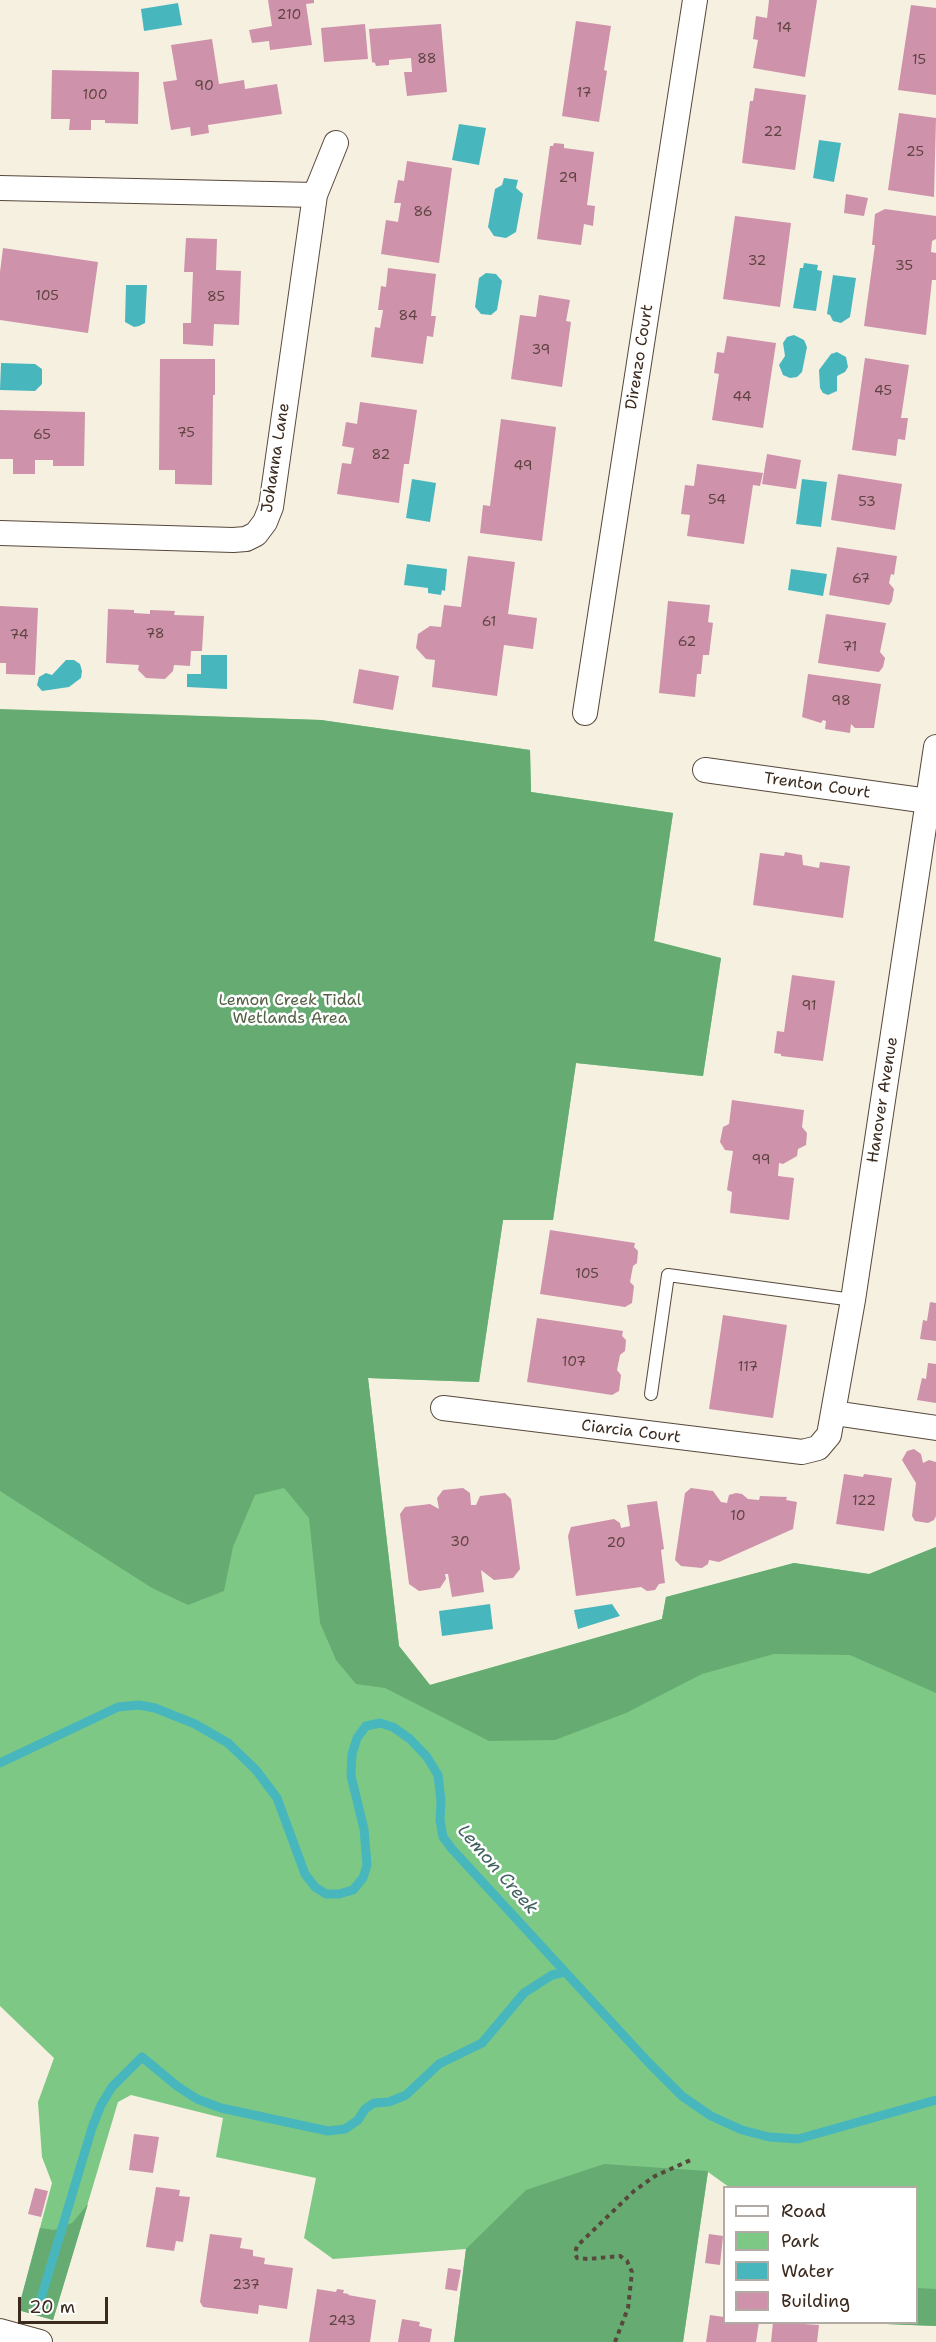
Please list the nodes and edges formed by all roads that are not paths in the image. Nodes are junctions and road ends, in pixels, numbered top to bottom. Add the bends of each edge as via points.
1 (695, 0) edge
2 (336, 143) dead end
3 (0, 188) edge
4 (315, 195) junction
5 (0, 533) edge
6 (585, 713) dead end
7 (936, 747) edge
8 (705, 770) dead end
9 (928, 801) junction
10 (853, 1300) junction
11 (651, 1394) dead end
12 (442, 1408) dead end
13 (834, 1413) junction
14 (936, 1428) edge
15 (818, 1448) joint
16 (0, 2331) edge
17 (40, 2342) edge

1 - 6 street, Direnzo Court
2 - 4 street, Johanna Lane
3 - 4 street
4 - 5 street, Johanna Lane via 271,507 256,534 233,540
7 - 9 street, Hanover Avenue
8 - 9 street, Trenton Court
9 - 10 street, Hanover Avenue
10 - 11 lane via 668,1275
10 - 13 street, Hanover Avenue
12 - 15 street, Ciarcia Court via 802,1452
13 - 14 street
13 - 15 street, Hanover Avenue via 829,1435
16 - 17 street

